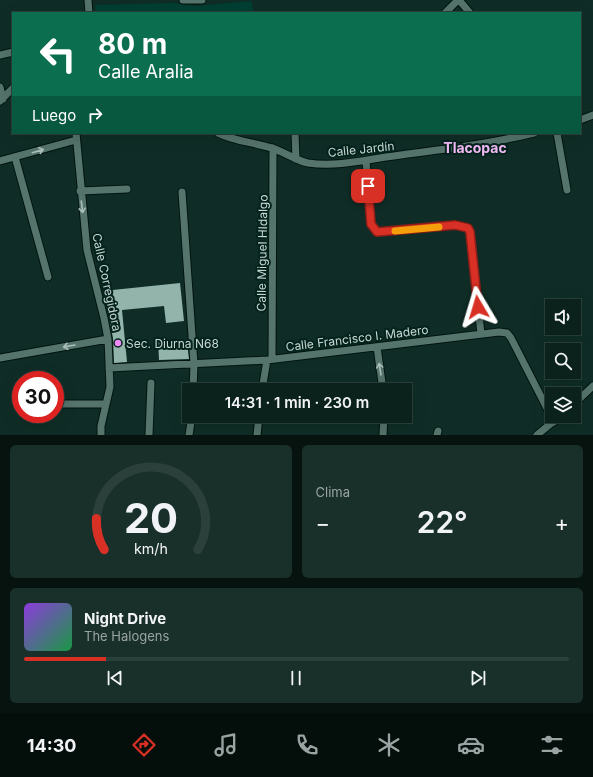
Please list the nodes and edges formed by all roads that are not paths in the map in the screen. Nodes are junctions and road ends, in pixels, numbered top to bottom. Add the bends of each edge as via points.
1 (88, 0) edge
2 (182, 0) edge
3 (202, 0) edge
4 (458, 0) edge
5 (89, 12) edge
6 (446, 12) edge
7 (469, 12) edge
8 (12, 52) edge
9 (0, 55) edge
10 (0, 87) edge
11 (12, 89) edge
12 (1, 100) edge
13 (593, 115) edge
14 (581, 120) edge
15 (221, 134) edge
16 (295, 134) edge
17 (529, 134) edge
18 (557, 134) edge
19 (76, 136) edge
20 (273, 148) junction
21 (15, 157) junction
22 (296, 159) junction
23 (0, 161) edge
24 (366, 161) junction
25 (127, 189) dead end
26 (567, 190) dead end
27 (80, 191) junction
28 (182, 192) dead end
29 (48, 277) dead end
30 (481, 334) junction
31 (108, 340) junction
32 (377, 347) junction
33 (0, 358) edge
34 (269, 359) junction
35 (194, 364) junction
36 (109, 368) junction
37 (151, 383) dead end
38 (193, 383) edge
39 (264, 383) edge
40 (382, 383) edge
41 (593, 386) edge
42 (593, 391) edge
43 (581, 398) edge
44 (581, 400) edge
45 (64, 404) edge
46 (106, 404) junction
47 (545, 404) edge
48 (191, 423) edge
49 (258, 423) edge
50 (384, 423) edge
51 (553, 423) edge
52 (101, 435) edge
53 (149, 435) edge
54 (189, 435) edge
55 (257, 435) edge
56 (383, 435) edge
57 (537, 435) edge

1 - 5 street
2 - 3 street
4 - 6 street
4 - 7 street
8 - 9 street
10 - 12 street
11 - 12 street
13 - 14 street
15 - 20 street, Calle Jardín
16 - 22 street
17 - 24 street, Calle Jardín via 471,146
18 - 26 street
21 -> 19 street
19 - 27 street, Calle Corregidora
20 - 22 street, Calle Jardín
20 - 34 street, Calle Miguel HIdalgo
21 - 23 street
21 - 29 street
22 - 24 street, Calle Jardín via 306,163 322,164
24 - 30 street via 371,224 377,232 455,225 468,228
25 - 27 street
27 -> 31 street, Calle Corregidora via 87,250
28 - 35 street
30 - 32 street, Calle Francisco I. Madero
30 - 47 street, Calle Francisco I. Madero via 507,333
31 -> 33 street
31 - 36 street, Calle Corregidora
32 - 34 street, Calle Francisco I. Madero
40 -> 32 street
34 - 35 street, Calle Francisco I. Madero
34 - 39 street, Calle Miguel HIdalgo
35 - 36 street, Calle Francisco I. Madero
35 - 38 street
36 - 46 street, Calle Corregidora via 110,387
37 - 53 street
41 - 43 street
42 - 44 street
45 - 46 street
46 - 52 street, Calle Corregidora
48 - 54 street
49 - 55 street
50 - 56 street
51 - 57 street

